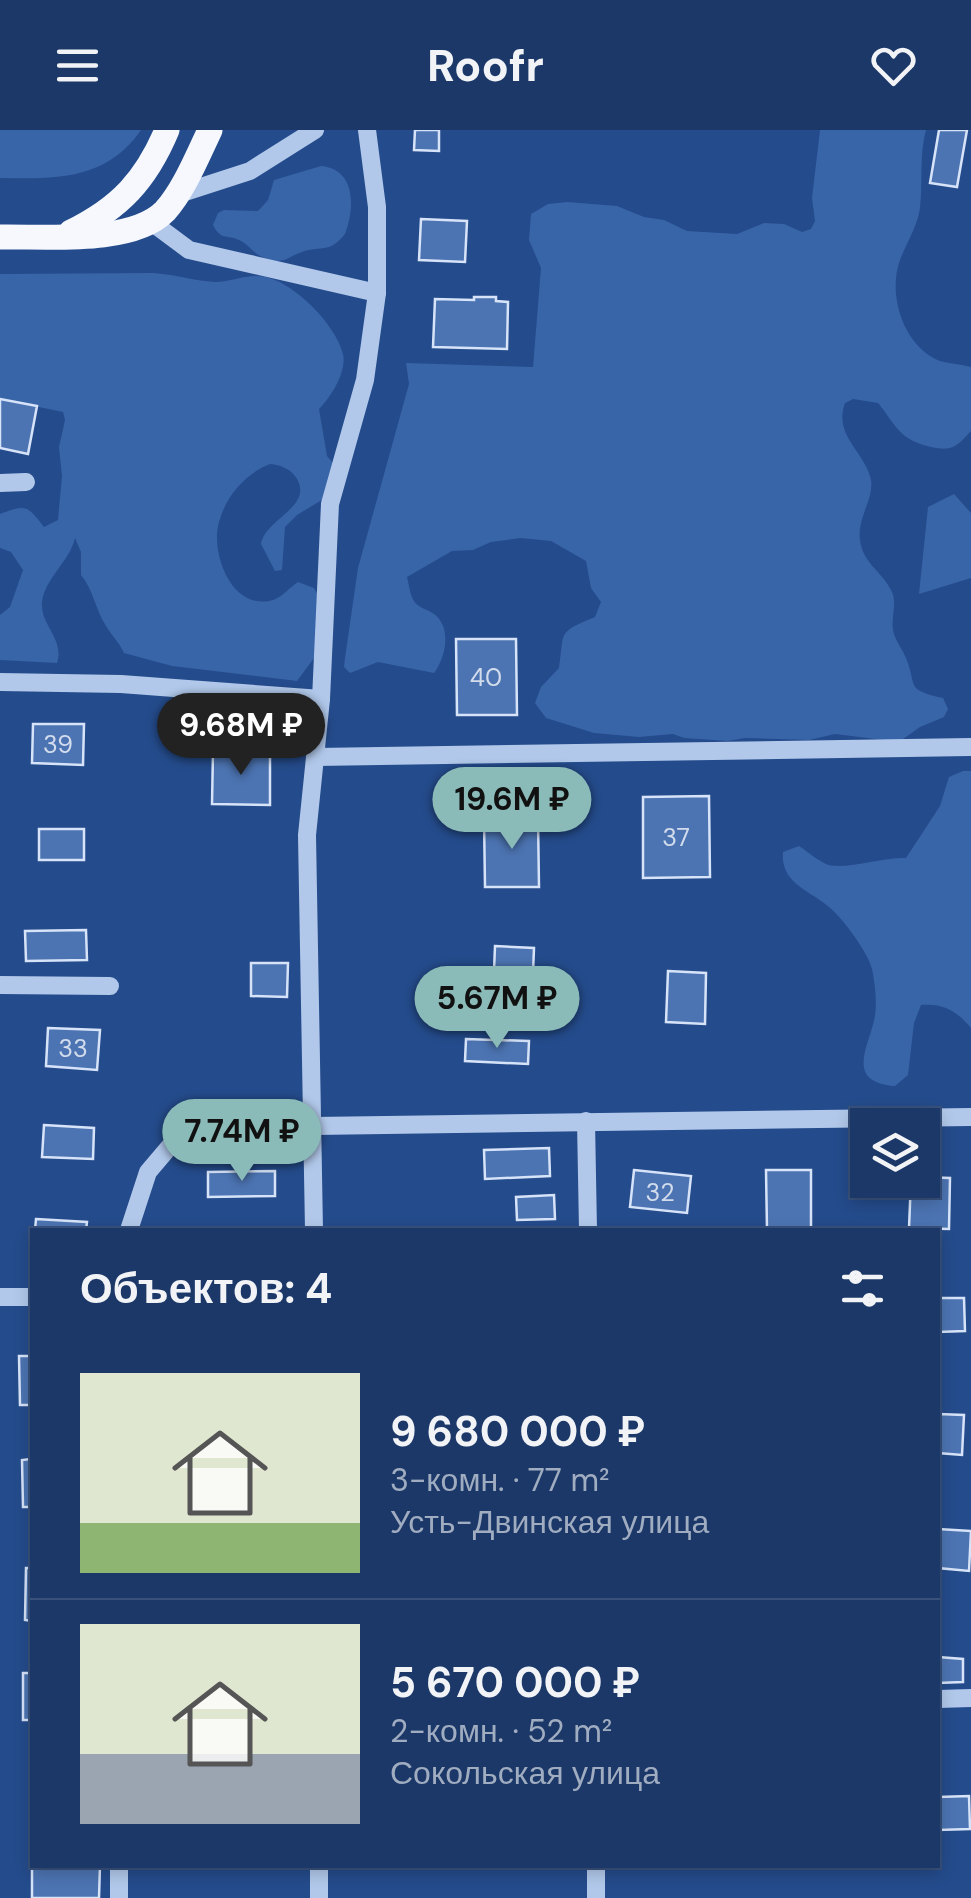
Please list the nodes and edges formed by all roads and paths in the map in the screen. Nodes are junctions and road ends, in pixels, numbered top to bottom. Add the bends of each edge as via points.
1 (167, 130) edge
2 (210, 130) edge
3 (314, 130) edge
4 (366, 130) edge
5 (175, 196) junction
6 (150, 222) junction
7 (62, 236) junction
8 (0, 237) edge
9 (377, 292) junction
10 (26, 482) dead end
11 (0, 483) edge
12 (0, 682) edge
13 (321, 699) junction
14 (971, 747) edge
15 (316, 757) junction
16 (0, 985) edge
17 (110, 986) dead end
18 (971, 1117) edge
19 (586, 1122) junction
20 (314, 1126) junction
21 (130, 1228) edge
22 (314, 1228) edge
23 (588, 1228) edge
24 (0, 1297) edge
25 (30, 1297) edge
26 (971, 1698) edge
27 (940, 1699) edge
28 (118, 1868) edge
29 (318, 1868) edge
30 (596, 1868) edge
31 (119, 1898) edge
32 (319, 1898) edge
33 (596, 1898) edge

1 - 7 main road via 122,202
2 - 5 main road
3 - 5 street via 250,171
4 - 9 street via 377,207
5 - 6 main road
6 - 7 main road
6 - 9 street via 190,250
7 - 8 main road
9 - 13 street via 365,380 330,504
10 - 11 street
12 - 13 street
13 - 15 street
14 - 15 street
15 - 20 street via 307,835
16 - 17 street
18 - 19 street
19 - 20 street
19 - 23 street
20 - 21 street via 206,1119 176,1139 148,1172
20 - 22 street
24 - 25 street
26 - 27 street
28 - 31 street
29 - 32 street
30 - 33 street

